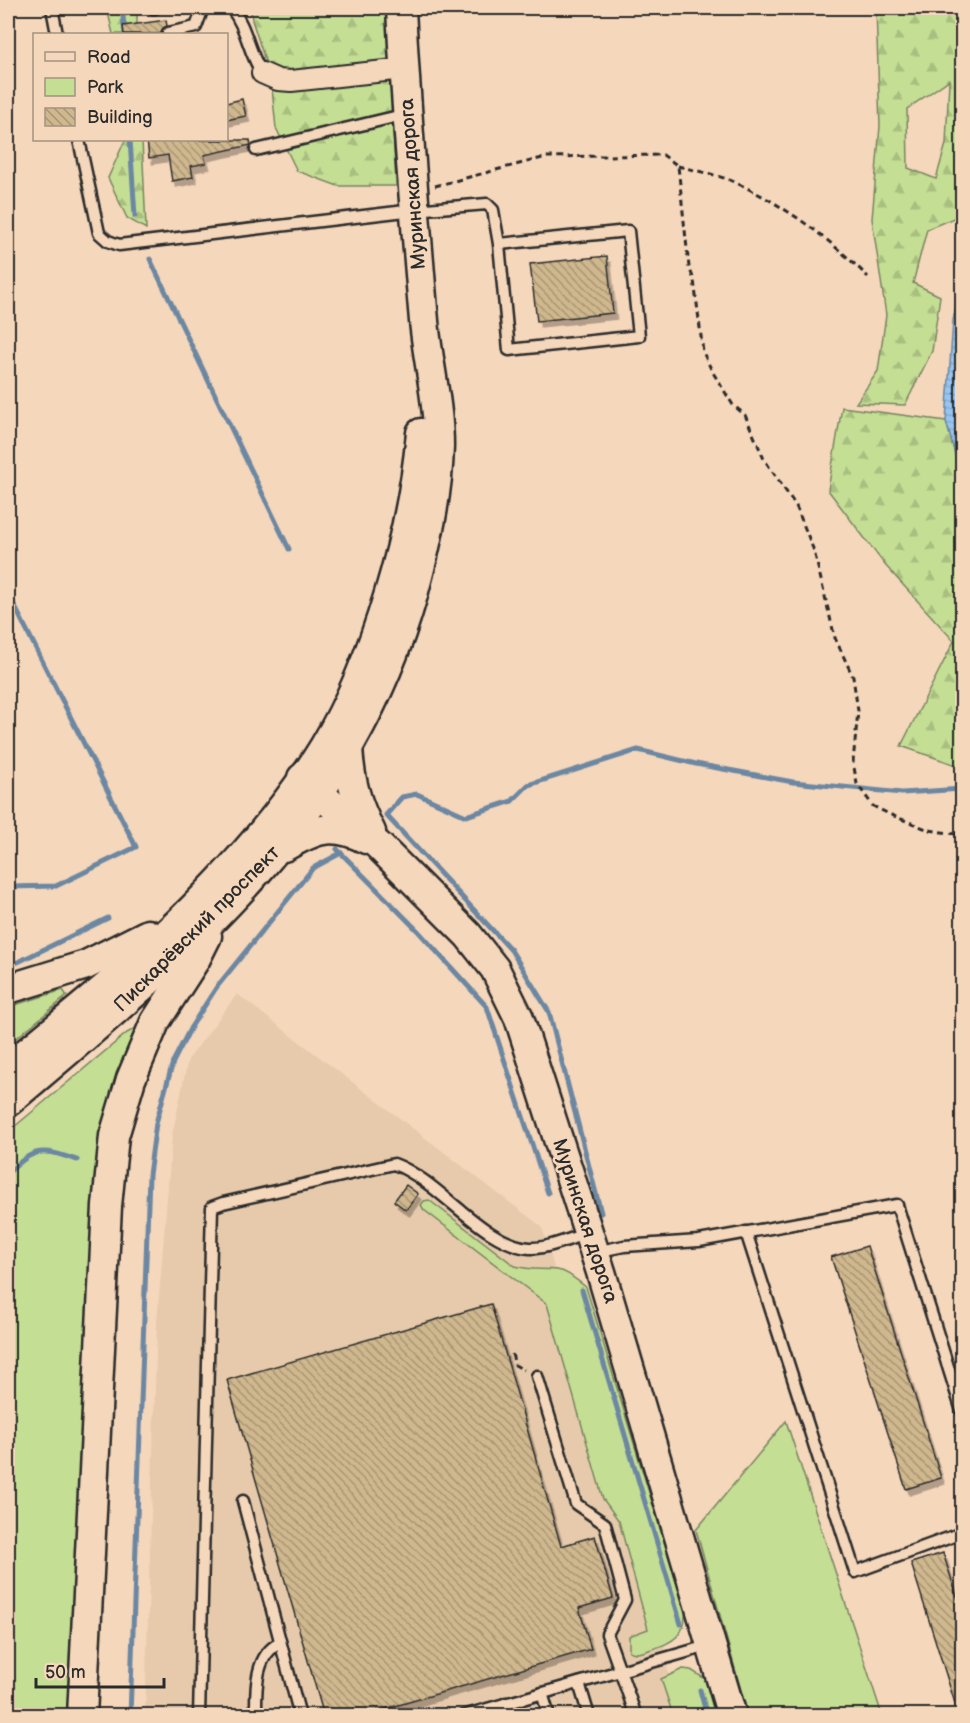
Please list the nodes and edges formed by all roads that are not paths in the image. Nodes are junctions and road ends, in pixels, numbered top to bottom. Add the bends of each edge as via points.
1 (52, 8) edge
2 (203, 8) edge
3 (231, 8) edge
4 (401, 8) edge
5 (57, 33) edge
6 (168, 33) edge
7 (404, 69) junction
8 (262, 73) joint
9 (408, 113) junction
10 (79, 141) edge
11 (256, 150) dead end
12 (414, 201) junction
13 (499, 244) junction
14 (428, 361) junction
15 (348, 748) junction
16 (312, 786) junction
17 (379, 846) junction
18 (276, 850) junction
19 (218, 914) junction
20 (178, 923) junction
21 (8, 989) edge
22 (8, 1068) edge
23 (8, 1102) edge
24 (746, 1232) junction
25 (592, 1243) junction
26 (537, 1376) dead end
27 (963, 1411) edge
28 (243, 1501) dead end
29 (963, 1533) edge
30 (280, 1643) junction
31 (713, 1644) junction
32 (622, 1670) junction
33 (579, 1683) junction
34 (542, 1693) junction
35 (506, 1703) junction
36 (635, 1713) dead end
37 (465, 1715) edge
38 (82, 1716) edge
39 (199, 1716) edge
40 (256, 1716) edge
41 (300, 1716) edge
42 (510, 1716) edge
43 (549, 1716) edge
44 (589, 1716) edge
45 (732, 1716) edge

1 - 5 lane
2 - 6 lane via 196,27
3 - 8 lane via 241,20
4 - 7 street, Муринская дорога
7 - 8 street via 291,81
7 - 9 street, Муринская дорога
9 - 11 lane
9 - 12 street, Муринская дорога
10 - 12 lane via 99,233 119,245
12 - 13 lane via 487,204 493,210
12 - 14 street, Муринская дорога
13 - 13 lane via 628,231 639,336 508,350
14 - 15 street, Муринская дорога via 438,415 439,448 420,568 397,645 367,717
14 - 16 street, Муринская дорога via 418,461 388,593 344,709 324,747
15 - 16 street, Муринская дорога
15 - 17 street via 349,778 356,804
16 - 17 street, Муринская дорога
16 - 18 street, Пискарёвский проспект
16 - 20 street, Пискарёвский проспект
17 - 18 street via 352,832 332,828 311,832
17 - 25 street, Муринская дорога via 468,935 495,969 519,1018
18 - 19 street, Пискарёвский проспект
19 - 23 street, Пискарёвский проспект via 146,985
19 - 38 street via 195,960 155,1022 131,1079 114,1136 107,1206
20 - 21 street via 86,966
20 - 22 street, Пискарёвский проспект
24 - 25 lane via 699,1241 624,1246
24 - 27 lane via 897,1205
24 - 29 lane via 855,1572
25 - 31 street, Муринская дорога
25 - 39 lane via 532,1248 512,1245 419,1177 394,1164 212,1207
26 - 32 lane via 576,1504 605,1524 625,1600 607,1634
28 - 30 lane
30 - 40 lane via 271,1647 256,1678
30 - 41 lane
31 - 32 lane
31 - 45 street, Муринская дорога
32 - 33 lane
32 - 36 lane
33 - 34 lane
33 - 44 lane
34 - 35 lane
34 - 43 lane
35 - 37 lane
35 - 42 lane

